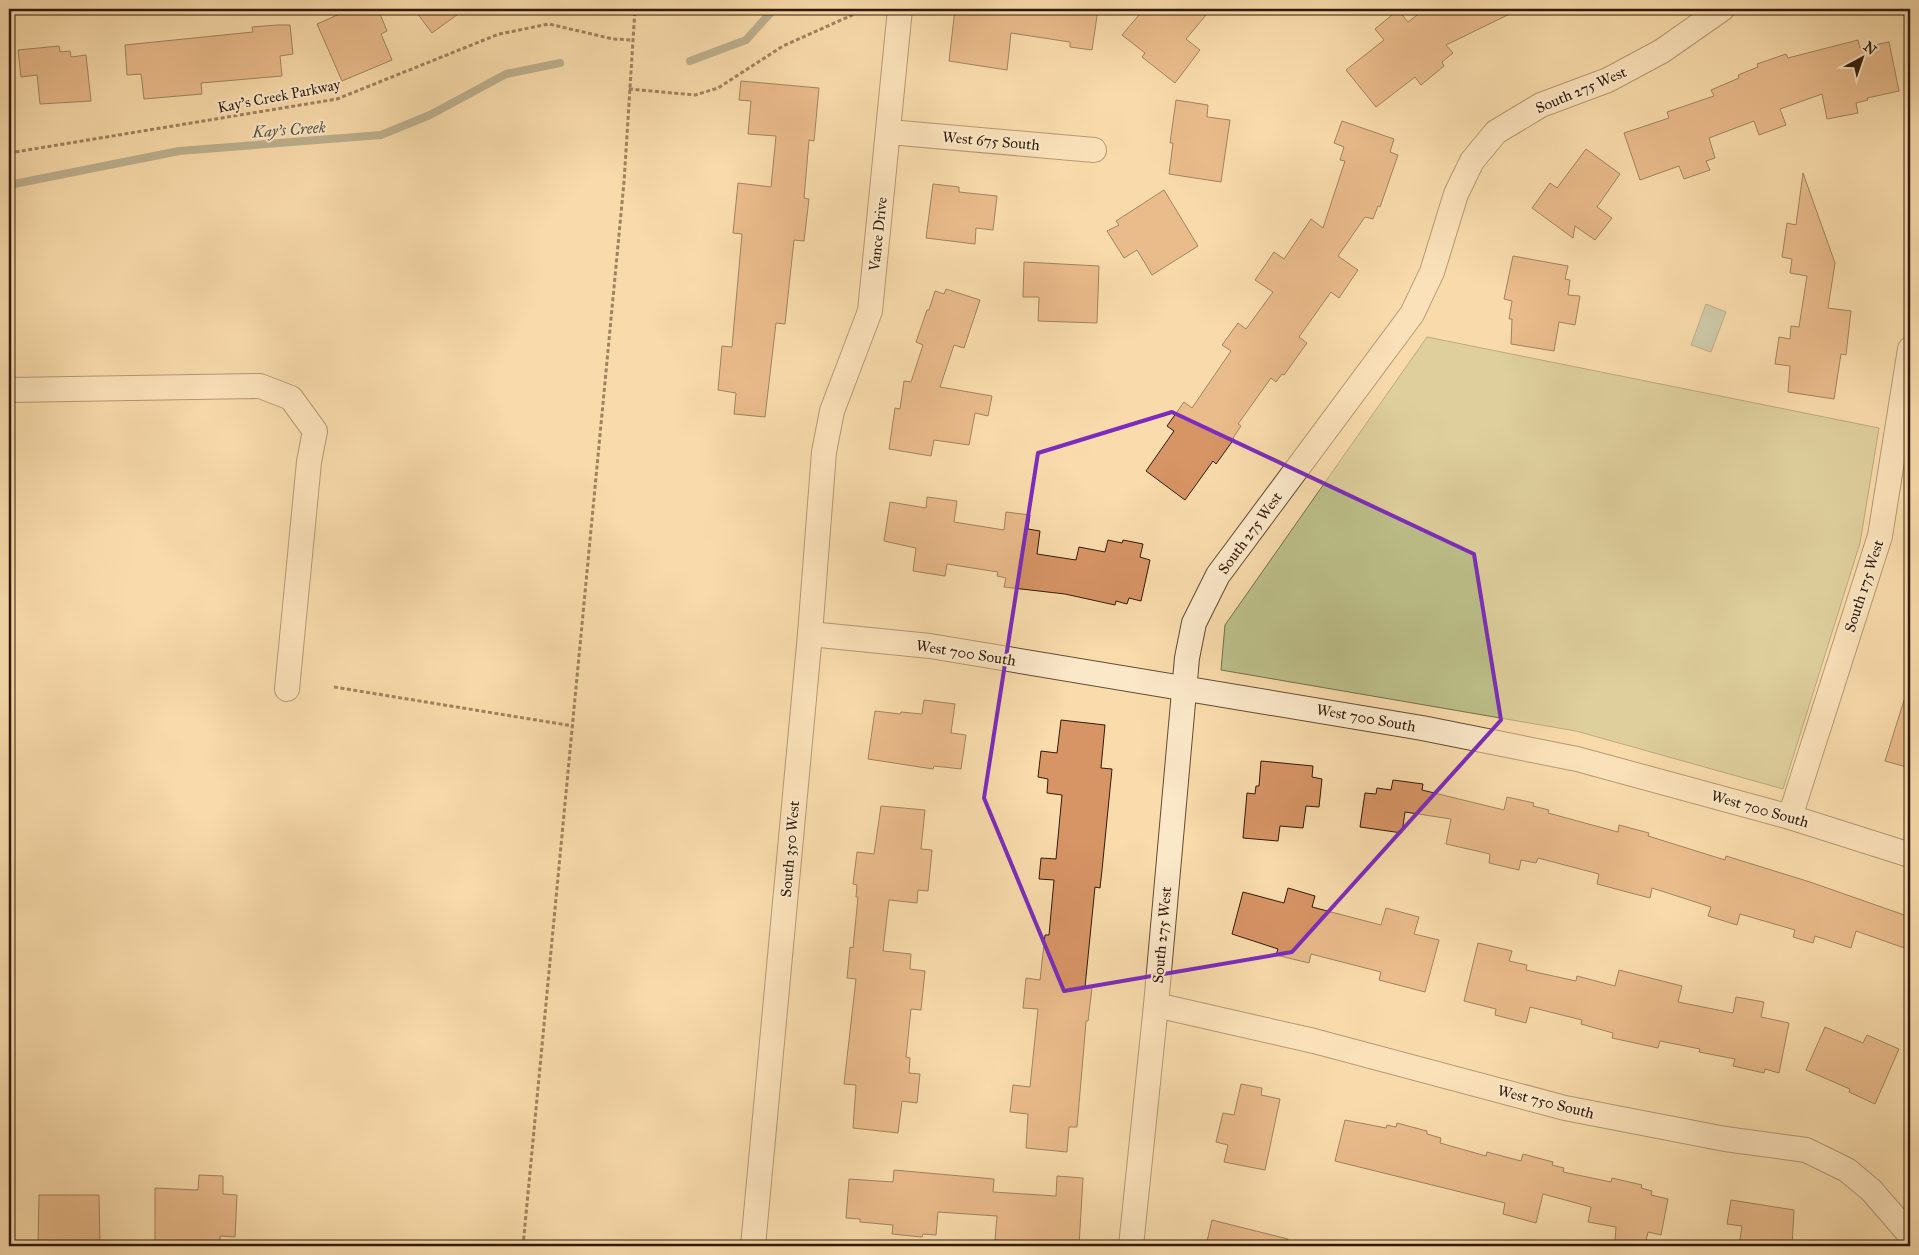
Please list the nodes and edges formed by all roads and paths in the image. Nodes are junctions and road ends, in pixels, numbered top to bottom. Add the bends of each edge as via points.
1 (635, 9) edge
2 (870, 9) edge
3 (900, 9) edge
4 (1722, 9) edge
5 (632, 40) junction
6 (629, 88) junction
7 (889, 132) junction
8 (1094, 150) dead end
9 (9, 153) edge
10 (1910, 349) edge
11 (9, 390) edge
12 (824, 452) joint
13 (810, 634) junction
14 (334, 686) dead end
15 (1184, 687) junction
16 (287, 689) dead end
17 (573, 726) junction
18 (1790, 817) junction
19 (1910, 855) edge
20 (1156, 1005) junction
21 (1910, 1235) edge
22 (523, 1246) edge
23 (753, 1246) edge
24 (1131, 1246) edge

1 - 5 path
2 - 6 path via 783,46 718,88 695,94
3 - 7 street, Vance Drive
4 - 15 street, South 275 West via 1662,51 1608,80 1541,105 1496,132 1472,161 1456,194 1432,272 1412,314 1218,575 1194,622
5 - 6 path
5 - 9 path, Kay's Creek Parkway via 613,39 549,24 500,34 337,99
6 - 17 path via 624,182
7 - 8 street, West 675 South
7 - 12 street, Vance Drive via 870,311 832,411
10 - 18 street, South 175 West via 1880,536
11 - 16 street via 260,386 291,398 315,431
12 - 13 street, South 350 West
13 - 15 street, West 700 South via 930,646
13 - 23 street, South 350 West
14 - 17 path
15 - 18 street, West 700 South via 1412,726 1577,759
15 - 20 street, South 275 West
17 - 22 path
18 - 19 street, West 700 South
20 - 21 street, West 750 South via 1314,1041 1565,1108 1725,1139 1806,1150 1847,1170 1871,1190
20 - 24 street, South 275 West

